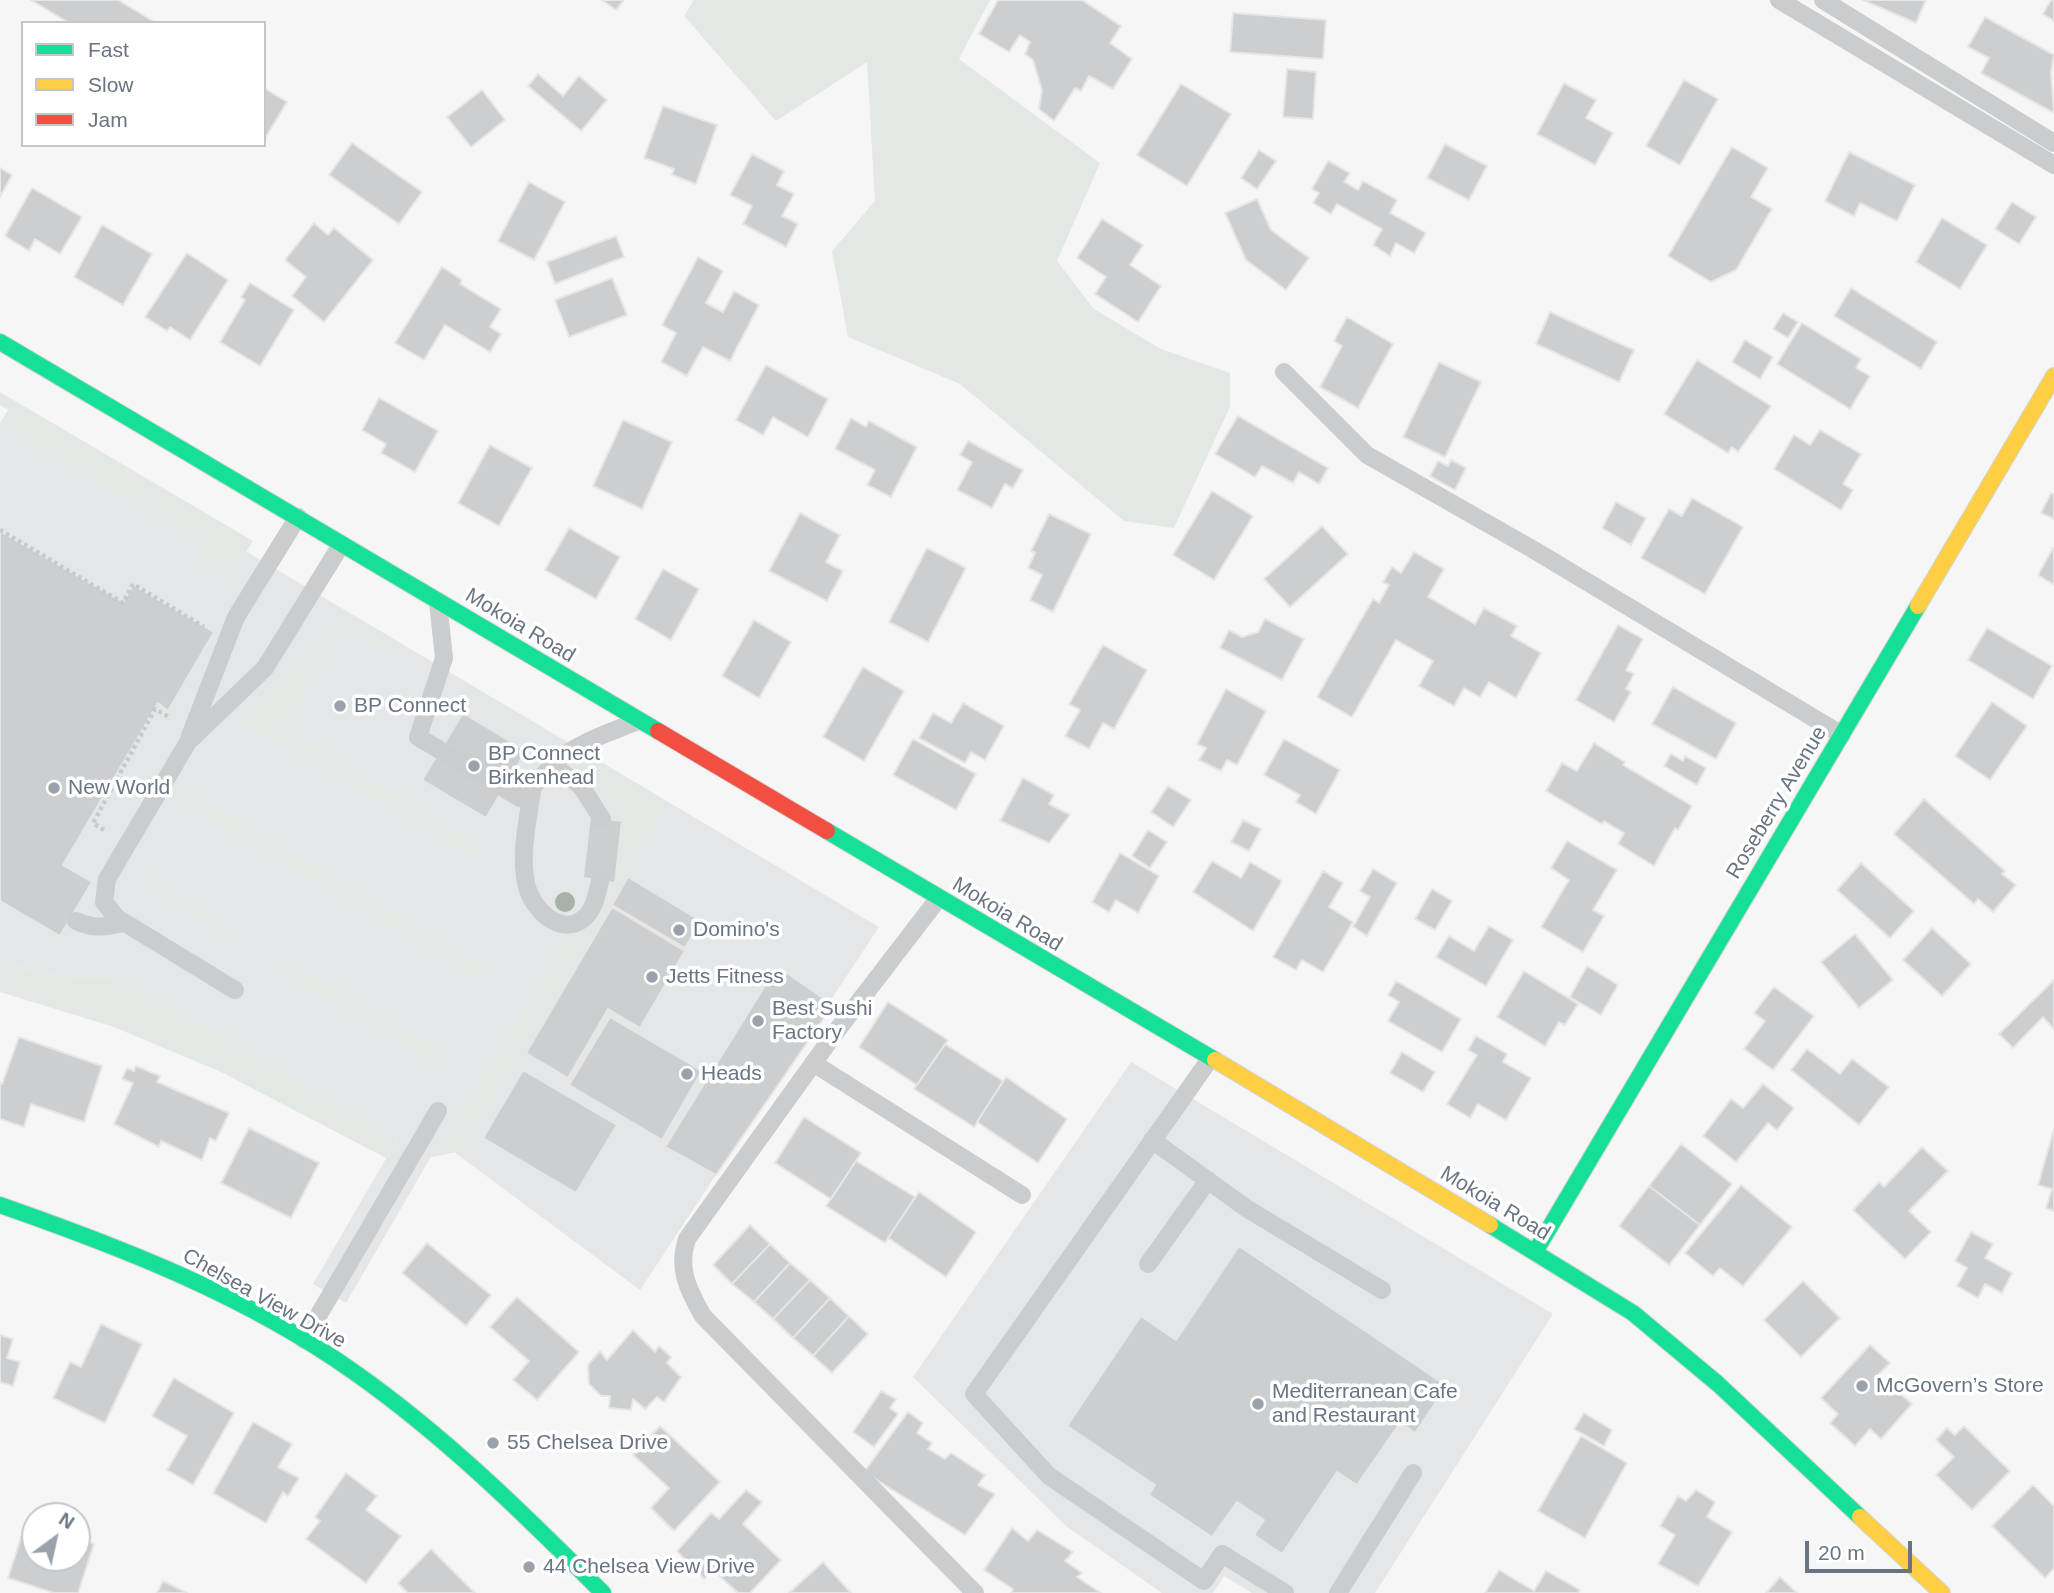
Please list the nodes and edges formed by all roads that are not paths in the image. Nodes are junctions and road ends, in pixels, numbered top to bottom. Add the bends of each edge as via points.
1 (1779, 0) edge
2 (1823, 0) edge
3 (2054, 143) edge
4 (2054, 165) edge
5 (0, 342) edge
6 (1284, 372) dead end
7 (2054, 376) edge
8 (298, 517) junction
9 (341, 545) junction
10 (438, 602) junction
11 (638, 721) junction
12 (1842, 735) junction
13 (188, 742) junction
14 (552, 765) junction
15 (532, 790) junction
16 (602, 819) dead end
17 (600, 881) dead end
18 (939, 899) junction
19 (76, 921) dead end
20 (124, 923) junction
21 (235, 990) dead end
22 (1210, 1059) junction
23 (813, 1063) junction
24 (438, 1111) dead end
25 (1152, 1140) junction
26 (1208, 1181) junction
27 (1022, 1195) dead end
28 (0, 1205) edge
29 (1535, 1252) junction
30 (1147, 1264) dead end
31 (1382, 1290) dead end
32 (304, 1340) junction
33 (1413, 1473) dead end
34 (603, 1593) edge
35 (975, 1593) edge
36 (1285, 1593) edge
37 (1338, 1593) edge
38 (1942, 1593) edge

1 - 4 lane
2 - 3 lane
5 - 8 main road, Mokoia Road
6 - 12 lane via 1367,455
7 - 12 main road, Roseberry Avenue
8 - 9 main road, Mokoia Road
8 - 13 lane via 236,617
9 - 10 main road, Mokoia Road
9 - 13 lane via 265,668
10 - 11 main road, Mokoia Road
10 - 15 lane via 444,658 418,737 520,798
11 - 14 lane via 587,743
11 - 18 main road, Mokoia Road
12 - 29 main road, Roseberry Avenue
13 - 20 lane via 107,879 104,902
14 - 15 lane
14 - 16 lane via 581,786
15 - 17 lane via 524,866 535,905 551,920 566,925 581,921
18 - 22 main road, Mokoia Road
18 - 23 lane
19 - 20 lane via 102,928
20 - 21 lane
22 - 25 lane
22 - 29 main road, Mokoia Road
23 - 27 lane
23 - 35 lane via 687,1239 681,1256 684,1278 703,1316
24 - 32 lane
25 - 26 lane
25 - 36 lane via 974,1394 1049,1476 1204,1581 1222,1553
26 - 30 lane
26 - 31 lane
28 - 32 main road, Chelsea View Drive via 91,1236
29 - 38 main road, Mokoia Road via 1633,1313 1718,1384
32 - 34 main road, Chelsea View Drive via 396,1401 486,1477
33 - 37 lane

